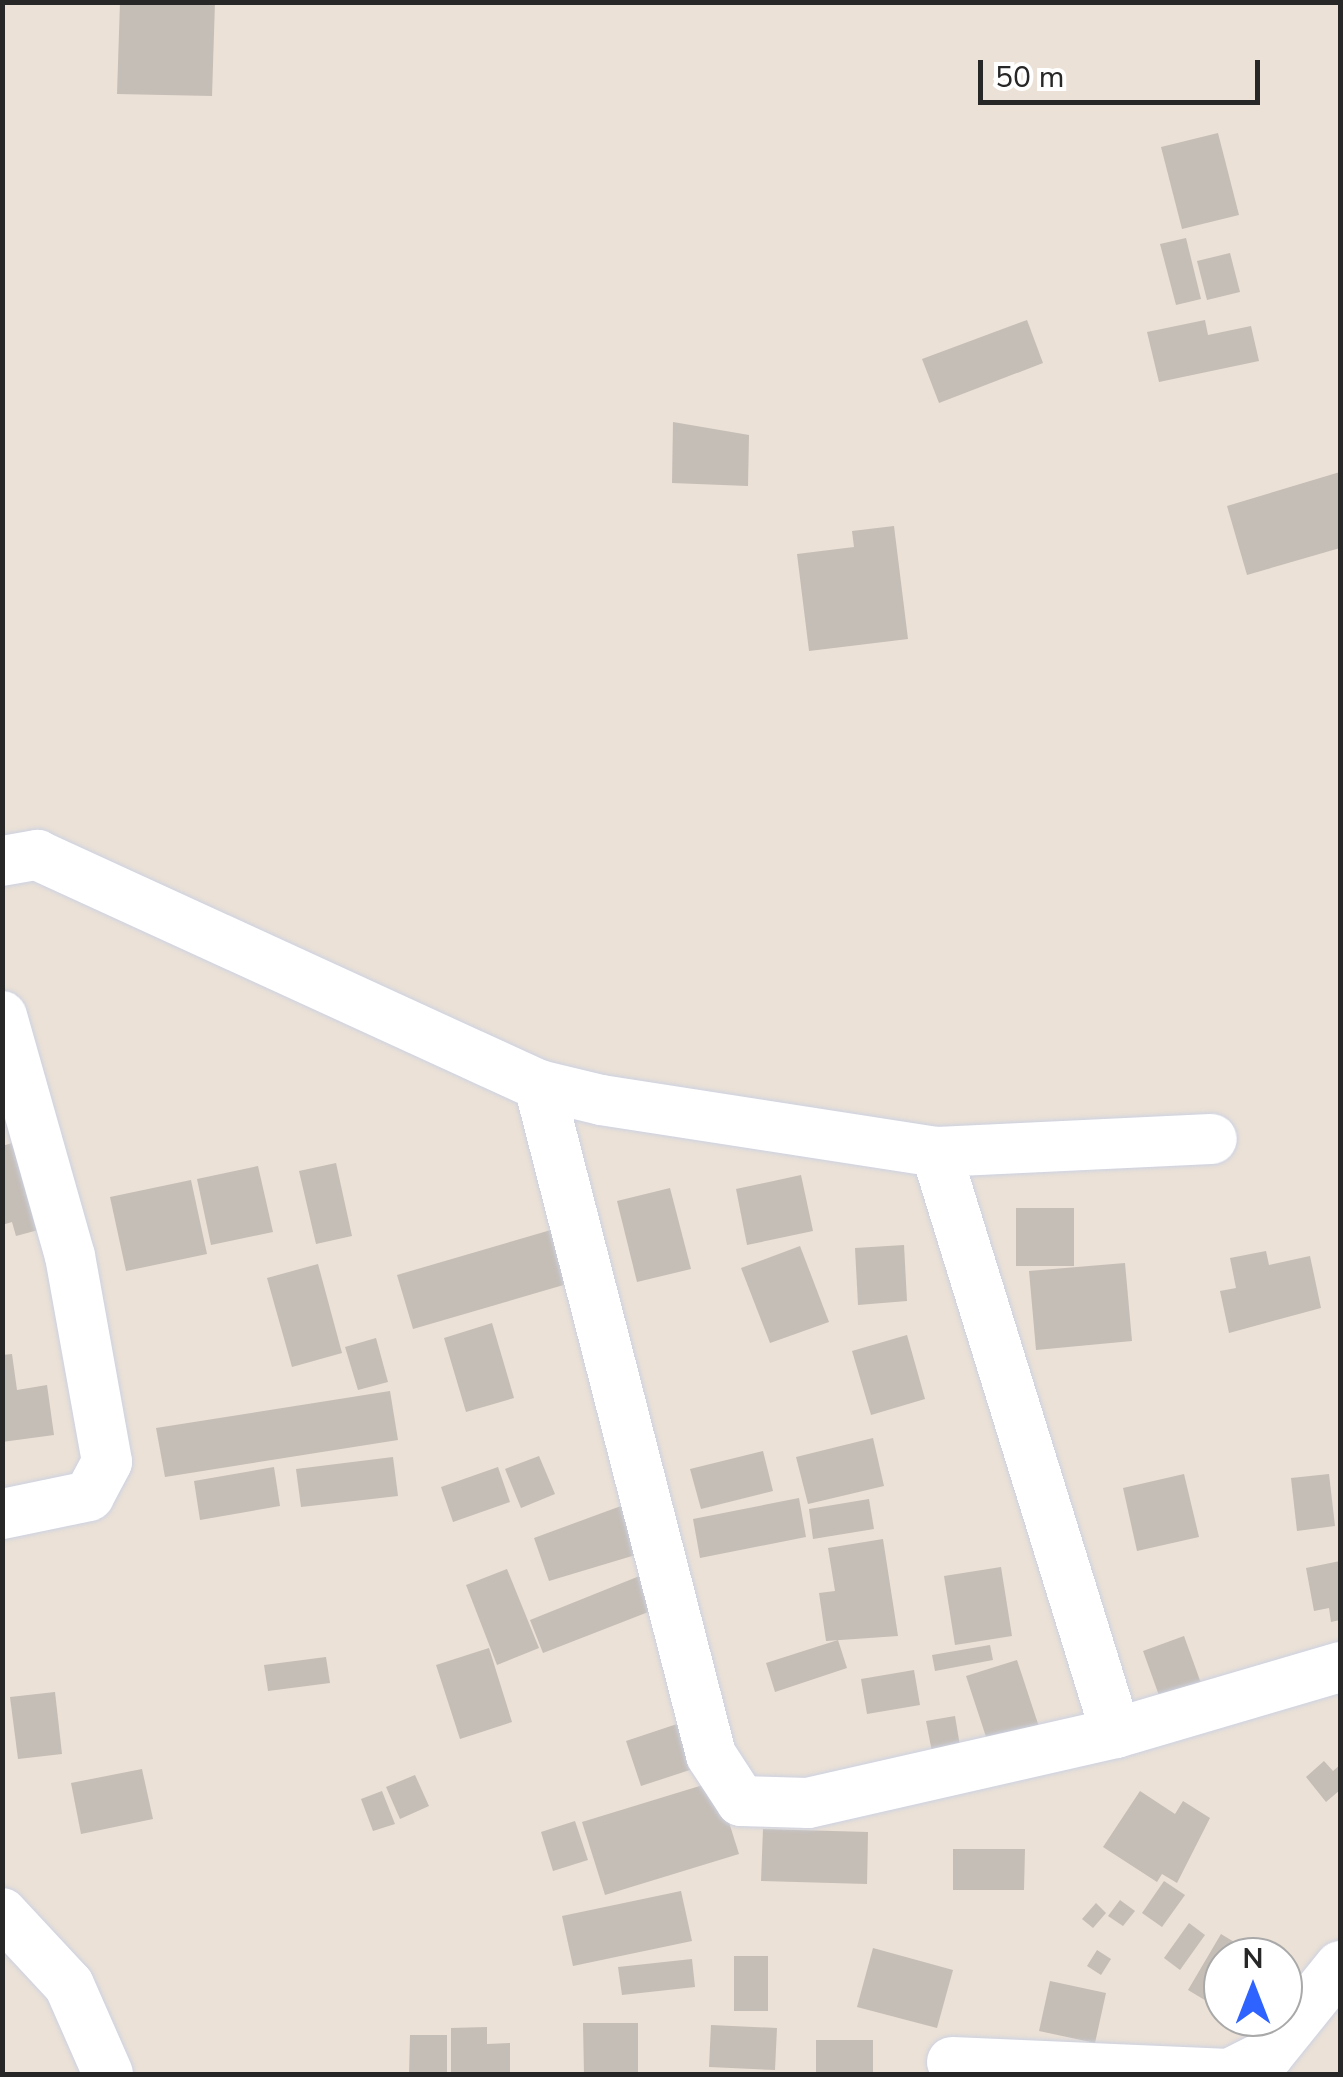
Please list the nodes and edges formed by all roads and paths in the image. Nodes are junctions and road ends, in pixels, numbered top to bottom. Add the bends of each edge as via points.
1 (2, 861) edge
2 (2, 1016) edge
3 (539, 1086) junction
4 (1212, 1139) dead end
5 (936, 1152) junction
6 (2, 1514) edge
7 (1340, 1667) edge
8 (1116, 1733) junction
9 (2, 1912) edge
10 (1340, 1966) edge
11 (952, 2062) dead end
12 (108, 2074) edge

1 - 3 street via 36,855
2 - 6 street via 70,1256 107,1462 89,1496
3 - 5 street
3 - 8 street via 724,1787 741,1801 808,1803
4 - 5 street
5 - 8 street
7 - 8 street
9 - 12 street via 69,1985
10 - 11 street via 1269,2054 1229,2074

